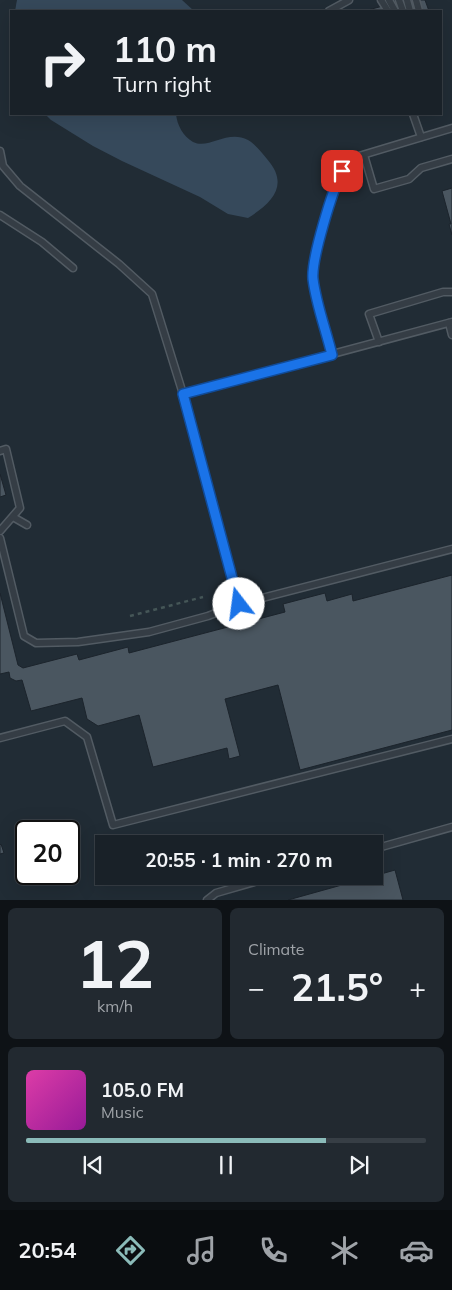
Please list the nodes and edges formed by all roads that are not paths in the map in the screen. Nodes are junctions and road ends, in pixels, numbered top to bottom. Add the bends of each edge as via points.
1 (349, 0) edge
2 (330, 10) edge
3 (413, 115) edge
4 (452, 128) edge
5 (421, 138) junction
6 (0, 151) edge
7 (364, 154) junction
8 (452, 159) edge
9 (2, 166) edge
10 (0, 215) edge
11 (73, 268) dead end
12 (452, 292) edge
13 (450, 323) edge
14 (452, 335) edge
15 (379, 342) junction
16 (332, 355) junction
17 (183, 394) junction
18 (0, 451) edge
19 (13, 516) junction
20 (27, 525) dead end
21 (0, 531) edge
22 (0, 538) edge
23 (452, 549) edge
24 (239, 604) junction
25 (0, 738) edge
26 (452, 739) edge
27 (452, 827) edge
28 (383, 846) edge
29 (244, 885) edge
30 (207, 900) edge

1 - 2 lane
3 - 5 lane
4 - 5 lane
5 - 7 lane
6 - 9 lane
7 - 8 lane via 374,189 409,179 421,168
7 - 16 lane via 349,159 336,183 315,259 313,278
9 - 17 lane via 20,186 152,294
10 - 11 lane via 42,242
12 - 15 lane via 369,314
13 - 14 lane
13 - 15 lane
15 - 16 lane
16 - 17 lane
17 - 24 lane
18 - 19 lane via 6,449 20,508
19 - 20 lane
19 - 21 lane
22 - 24 lane via 24,636 36,643 78,642 149,632
23 - 24 lane
25 - 26 lane via 65,721 87,737 113,825
27 - 28 lane
29 - 30 lane via 216,893

